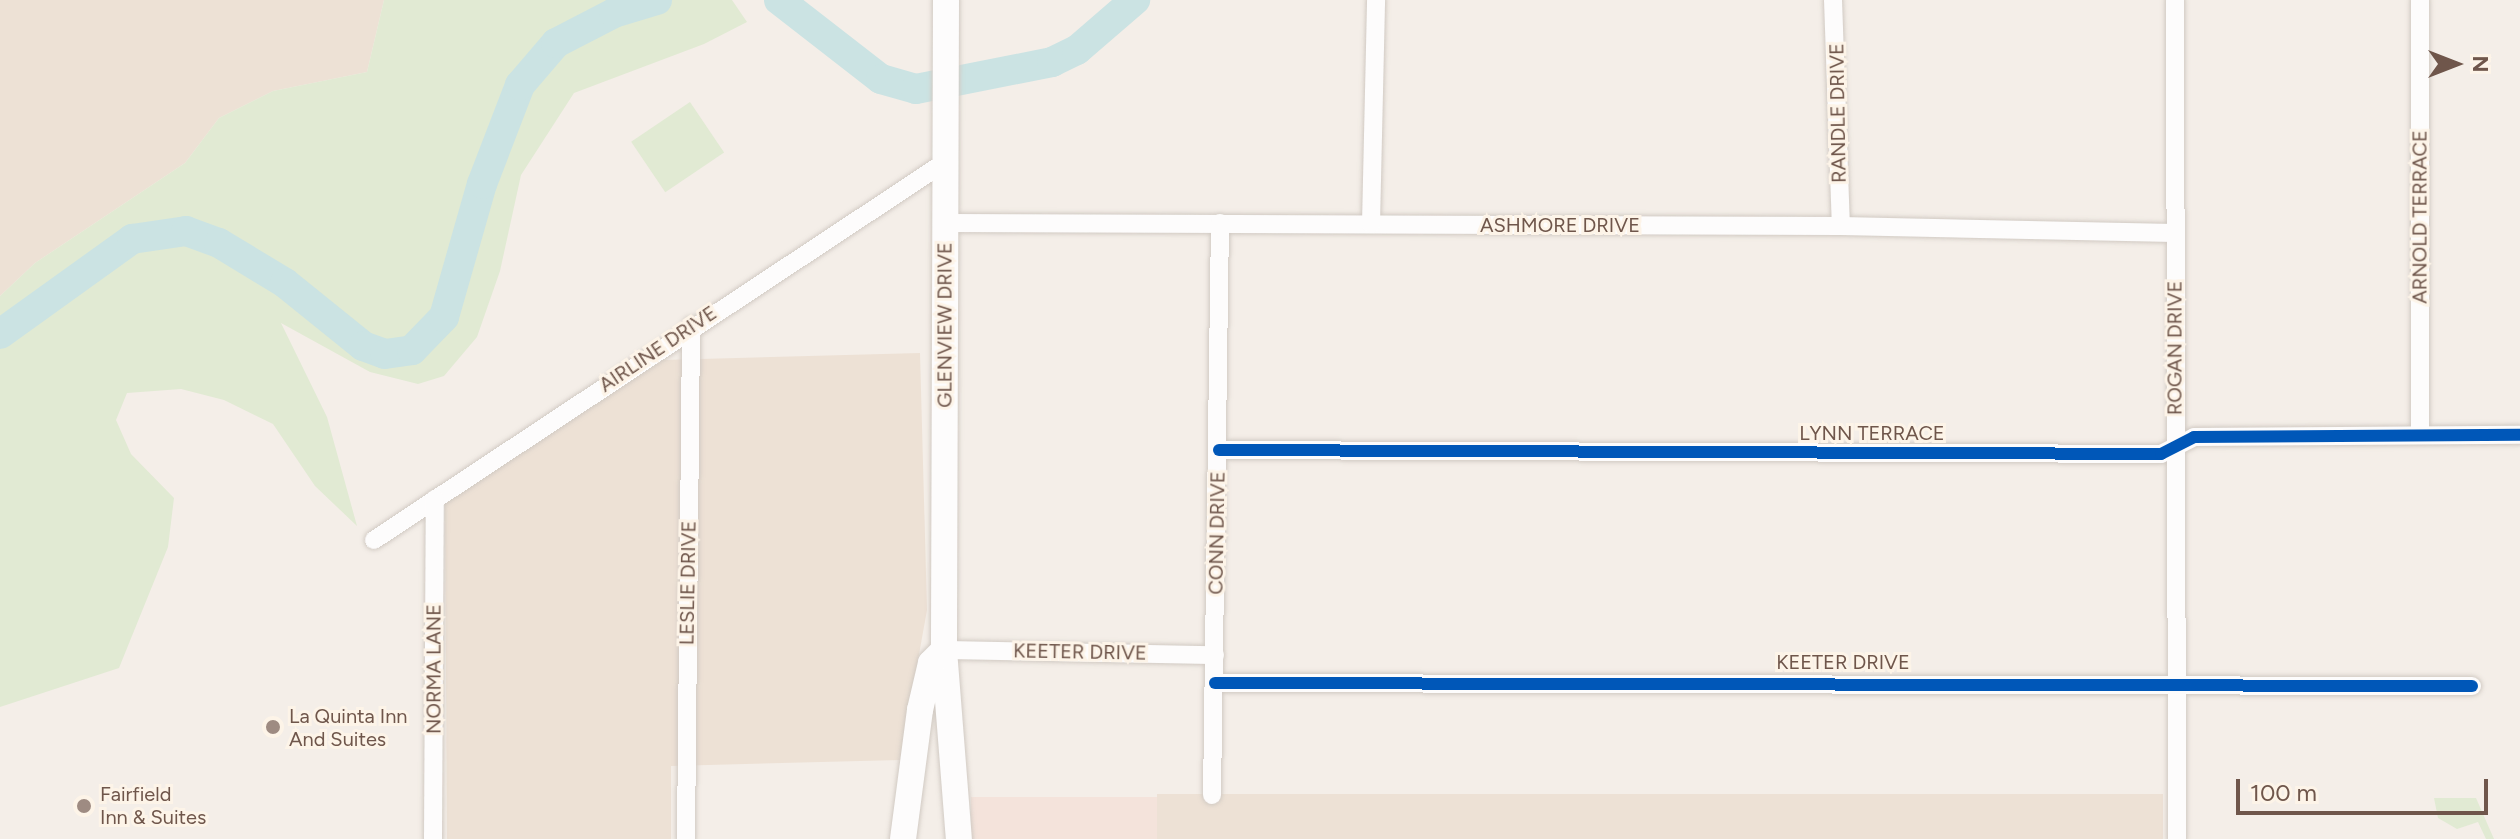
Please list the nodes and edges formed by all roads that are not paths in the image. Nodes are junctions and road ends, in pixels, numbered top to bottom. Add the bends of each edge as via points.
1 (946, 0) edge
2 (1376, 0) edge
3 (1833, 0) edge
4 (2175, 0) edge
5 (2420, 0) edge
6 (945, 162) junction
7 (946, 223) junction
8 (1220, 223) junction
9 (1371, 224) junction
10 (1841, 226) junction
11 (2174, 233) junction
12 (691, 326) junction
13 (2420, 434) junction
14 (2520, 435) edge
15 (2175, 446) junction
16 (1219, 450) junction
17 (435, 499) junction
18 (374, 540) dead end
19 (944, 650) junction
20 (1215, 655) junction
21 (1215, 683) junction
22 (2177, 684) junction
23 (2472, 686) dead end
24 (1212, 795) dead end
25 (433, 839) edge
26 (686, 839) edge
27 (903, 839) edge
28 (959, 839) edge
29 (2177, 839) edge

1 - 6 main road, GLENVIEW DRIVE
2 - 9 street
3 - 10 street, RANDLE DRIVE
4 - 11 street, ROGAN DRIVE
5 - 13 street, ARNOLD TERRACE
6 - 7 main road, GLENVIEW DRIVE
6 - 12 street, AIRLINE DRIVE
7 - 8 street, ASHMORE DRIVE
7 - 19 main road, GLENVIEW DRIVE
8 - 9 street, ASHMORE DRIVE
8 - 16 street, CONN DRIVE
9 - 10 street, ASHMORE DRIVE
10 - 11 street, ASHMORE DRIVE
11 - 15 street, ROGAN DRIVE
12 - 17 street, AIRLINE DRIVE
12 - 26 street, LESLIE DRIVE
13 - 14 street, LYNN TERRACE
13 - 15 street, LYNN TERRACE via 2194,437
15 - 16 street, LYNN TERRACE via 2161,454
15 - 22 street, ROGAN DRIVE
16 - 20 street, CONN DRIVE
17 - 18 street, AIRLINE DRIVE
17 - 25 street, NORMA LANE
19 - 20 street, KEETER DRIVE
19 - 27 main road, GLENVIEW DRIVE via 931,663 920,710
19 - 28 main road, GLENVIEW DRIVE
20 - 21 street, CONN DRIVE
21 - 22 street, KEETER DRIVE
21 - 24 street, CONN DRIVE
22 - 23 street, KEETER DRIVE
22 - 29 street, ROGAN DRIVE

